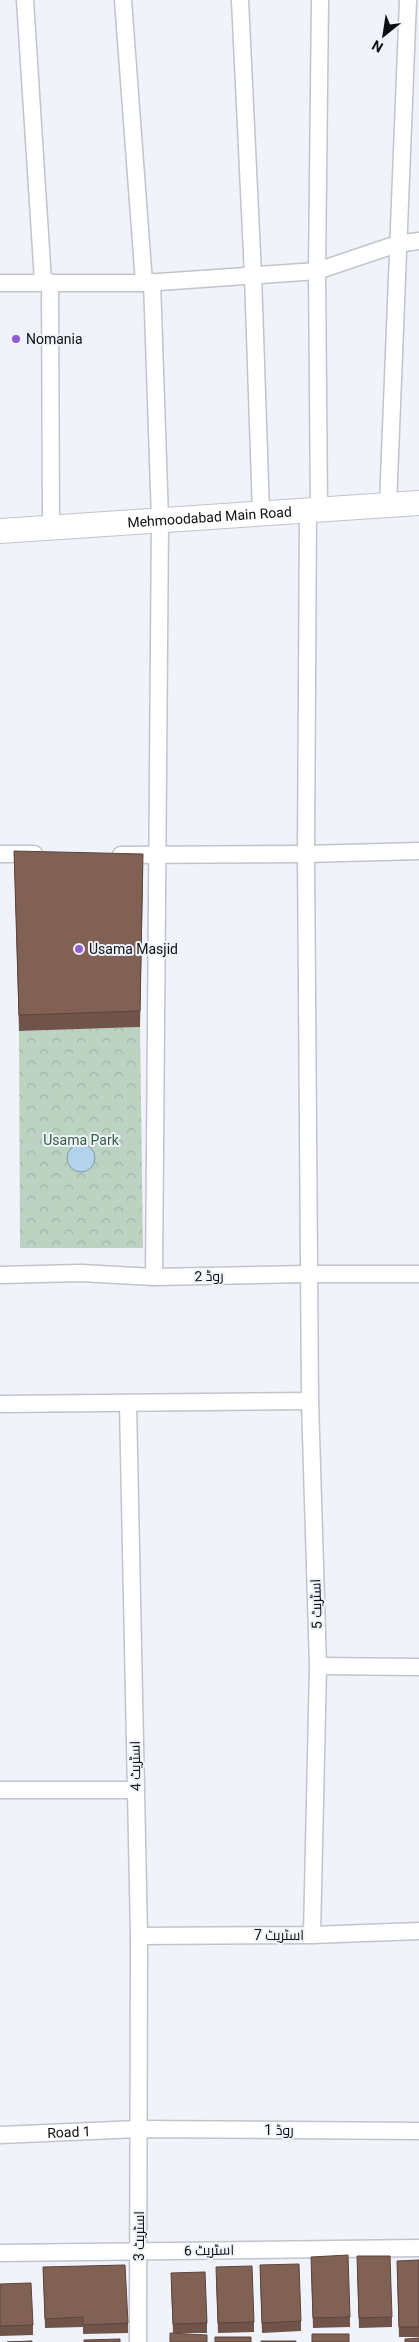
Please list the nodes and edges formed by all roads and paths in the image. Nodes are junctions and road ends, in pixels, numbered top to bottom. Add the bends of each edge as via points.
1 (25, 0) edge
2 (123, 0) edge
3 (240, 0) edge
4 (320, 0) edge
5 (408, 0) edge
6 (419, 241) edge
7 (397, 244) junction
8 (317, 271) junction
9 (253, 276) junction
10 (47, 281) junction
11 (0, 283) edge
12 (148, 283) junction
13 (419, 503) edge
14 (388, 505) junction
15 (313, 509) junction
16 (261, 513) junction
17 (160, 519) junction
18 (51, 527) junction
19 (0, 531) edge
20 (419, 851) edge
21 (0, 854) edge
22 (49, 854) edge
23 (109, 854) edge
24 (158, 854) junction
25 (306, 854) junction
26 (309, 1274) junction
27 (419, 1274) edge
28 (0, 1275) edge
29 (154, 1277) junction
30 (310, 1401) junction
31 (0, 1404) edge
32 (128, 1404) junction
33 (318, 1666) junction
34 (419, 1667) edge
35 (0, 1790) edge
36 (136, 1790) junction
37 (419, 1931) edge
38 (312, 1935) junction
39 (139, 1936) junction
40 (138, 2129) junction
41 (419, 2131) edge
42 (0, 2135) edge
43 (419, 2248) edge
44 (139, 2251) junction
45 (0, 2253) edge
46 (138, 2342) edge

1 - 10 street
2 - 12 street
3 - 9 street
4 - 8 street, اسٹریٹ 5
5 - 7 street
6 - 7 street
7 - 8 street
7 - 14 street
8 - 9 street
8 - 15 street, اسٹریٹ 5
9 - 12 street
9 - 16 street
10 - 11 street
10 - 12 street
10 - 18 street
12 - 17 street
13 - 14 main road, Mehmoodabad Main Road
14 - 15 main road, Mehmoodabad Main Road
15 - 16 main road, Mehmoodabad Main Road
15 - 25 street, اسٹریٹ 5
16 - 17 main road, Mehmoodabad Main Road
17 - 18 main road, Mehmoodabad Main Road
17 - 24 street
18 - 19 main road, Mehmoodabad Main Road
20 - 25 street
21 - 22 street
23 - 24 street
24 - 25 street
24 - 29 street
25 - 26 street, اسٹریٹ 5
26 - 27 street, روڈ 2
26 - 29 street, روڈ 2
26 - 30 street, اسٹریٹ 5
28 - 29 street, روڈ 2 via 80,1273
30 - 32 street
30 - 33 street, اسٹریٹ 5
31 - 32 street
32 - 36 street, اسٹریٹ 4
33 - 34 street
33 - 38 street, اسٹریٹ 5
35 - 36 street
36 - 39 street, اسٹریٹ 4
37 - 38 street, اسٹریٹ 7
38 - 39 street, اسٹریٹ 7
39 - 40 street, اسٹریٹ 4
40 - 41 street, روڈ 1
40 - 42 street, Road 1
40 - 44 street, اسٹریٹ 3
43 - 44 street, اسٹریٹ 6
44 - 45 street, اسٹریٹ 6
44 - 46 street, اسٹریٹ 3

